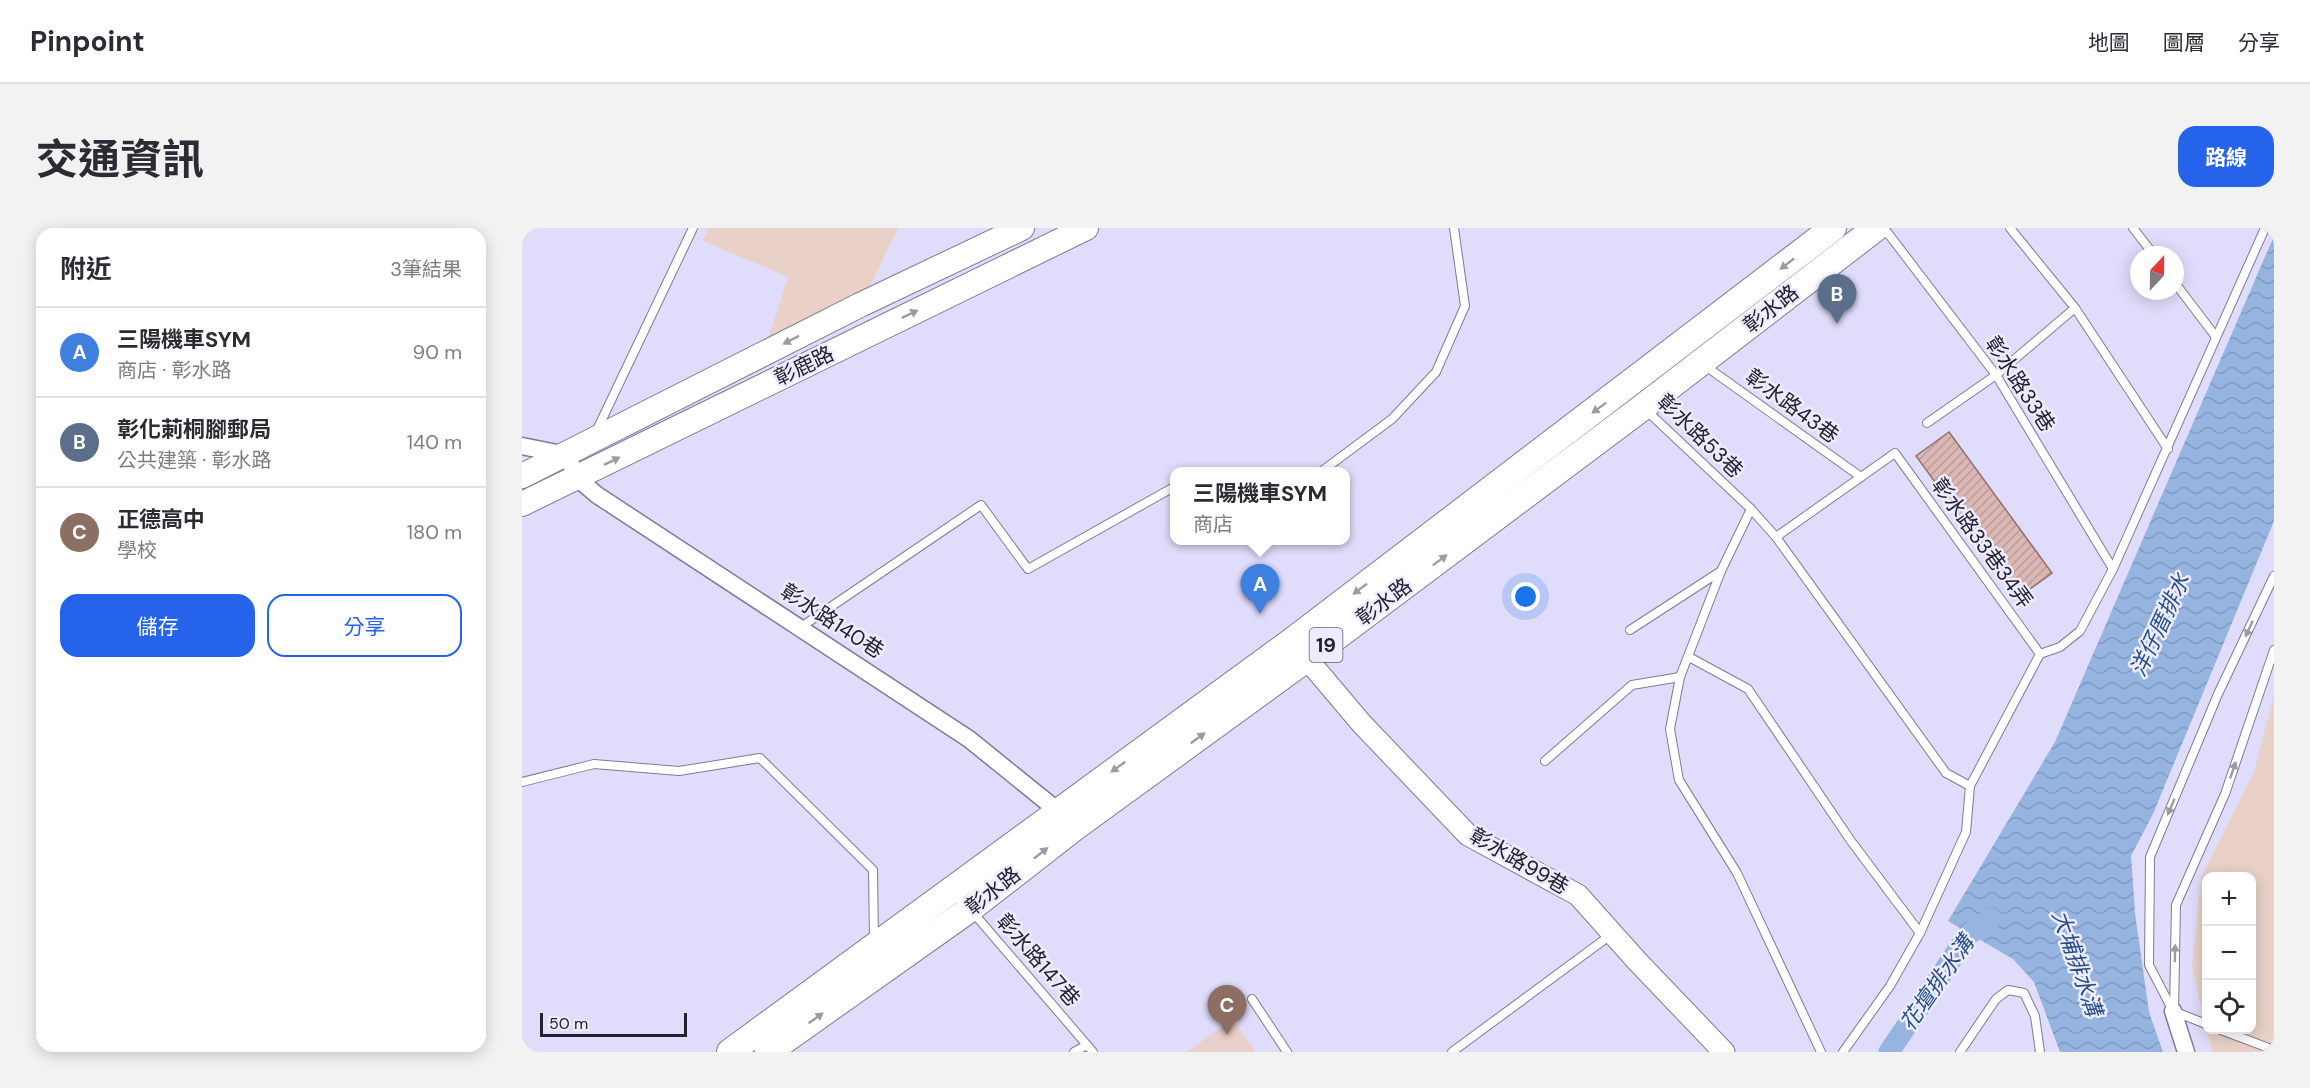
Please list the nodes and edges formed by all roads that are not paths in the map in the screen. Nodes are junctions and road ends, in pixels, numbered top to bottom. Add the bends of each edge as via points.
1 (693, 228) edge
2 (1022, 228) edge
3 (1086, 228) edge
4 (1454, 228) edge
5 (1833, 228) edge
6 (1876, 228) edge
7 (1884, 228) edge
8 (2010, 228) edge
9 (2133, 228) edge
10 (2265, 228) edge
11 (2147, 246) edge
12 (973, 251) junction
13 (985, 277) junction
14 (2184, 295) edge
15 (2075, 308) junction
16 (843, 314) junction
17 (2216, 337) junction
18 (857, 339) junction
19 (1701, 363) junction
20 (1996, 375) junction
21 (1634, 398) junction
22 (1927, 423) dead end
23 (592, 441) junction
24 (522, 446) edge
25 (2168, 449) junction
26 (567, 455) junction
27 (1327, 467) edge
28 (522, 476) edge
29 (1861, 477) junction
30 (577, 478) junction
31 (1170, 489) edge
32 (522, 504) edge
33 (1751, 510) junction
34 (1776, 537) junction
35 (2113, 569) junction
36 (1721, 571) junction
37 (2274, 576) edge
38 (801, 627) junction
39 (1630, 630) dead end
40 (1300, 650) junction
41 (2274, 650) edge
42 (2040, 654) junction
43 (1689, 657) junction
44 (1680, 677) junction
45 (1545, 761) dead end
46 (522, 782) edge
47 (1970, 786) junction
48 (1064, 821) junction
49 (949, 890) junction
50 (970, 909) junction
51 (1612, 933) junction
52 (1920, 933) junction
53 (874, 945) junction
54 (1252, 999) dead end
55 (2174, 1011) junction
56 (2202, 1022) edge
57 (2234, 1034) edge
58 (1090, 1048) edge
59 (2274, 1050) edge
60 (730, 1052) edge
61 (768, 1052) edge
62 (1074, 1052) edge
63 (1287, 1052) edge
64 (1452, 1052) edge
65 (1724, 1052) edge
66 (1821, 1052) edge
67 (1843, 1052) edge
68 (1960, 1052) edge
69 (2040, 1052) edge
70 (2186, 1052) edge

1 - 23 lane
2 - 12 main road, 彰鹿路
3 - 13 main road, 彰鹿路
4 - 27 lane via 1465,306 1436,372 1392,419
5 -> 21 main road, 彰水路 / 19
6 - 19 main road, 彰水路 / 19
7 - 20 lane, 彰水路33巷
8 - 15 lane
9 - 11 lane
10 - 17 lane
12 - 13 main road
12 - 16 main road, 彰鹿路
18 -> 13 main road, 彰鹿路
14 - 17 lane
15 - 20 lane
15 - 25 lane
16 - 18 main road
16 -> 23 main road, 彰鹿路
17 - 25 lane
30 -> 18 main road, 彰鹿路
19 - 21 main road, 彰水路 / 19
19 - 29 lane, 彰水路43巷
20 - 22 lane
20 - 35 lane, 彰水路33巷
21 - 33 lane, 彰水路53巷
21 - 40 main road, 彰水路 / 19
23 - 26 main road, 彰鹿路
24 - 26 street
25 - 35 lane
26 - 28 main road, 彰鹿路
26 - 30 street, 彰水路140巷
29 - 34 lane
29 - 42 lane, 彰水路33巷34弄 via 1896,453
30 - 32 main road, 彰鹿路
30 - 38 street, 彰水路140巷 via 597,495
31 - 38 lane via 1028,569 981,505
33 - 34 lane, 彰水路53巷
33 - 36 lane
34 - 47 lane, 彰水路53巷 via 1946,773
35 - 42 lane via 2080,631 2060,647
36 - 39 lane
36 - 43 lane
37 -> 55 lane via 2218,694 2150,857 2149,965
38 - 48 street, 彰水路140巷 via 969,739
40 - 48 main road, 彰水路 / 19
40 - 51 street, 彰水路99巷 via 1362,724 1468,835 1578,895
55 -> 41 lane via 2176,905 2225,794
42 - 47 lane
43 - 44 lane
43 - 52 lane via 1748,689 1851,841
44 - 45 lane via 1632,685
44 - 66 lane via 1670,729 1679,780 1737,873
46 - 53 lane via 594,764 679,771 760,758 873,870
47 - 52 lane via 1966,832
48 - 49 main road, 彰水路 / 19
50 -> 48 main road, 彰水路 / 19
49 - 50 lane, 彰水路147巷
49 - 53 main road, 彰水路 / 19
50 - 58 lane, 彰水路147巷
61 -> 50 main road, 彰水路 / 19
51 - 64 lane
51 - 65 street, 彰水路99巷
52 - 67 lane via 1890,986
53 - 60 main road, 彰水路 / 19
54 - 63 lane
55 - 56 lane
55 - 70 street
57 - 59 lane
58 - 62 lane, 彰水路147巷
68 - 69 lane via 1996,999 2008,990 2024,993 2035,1016

